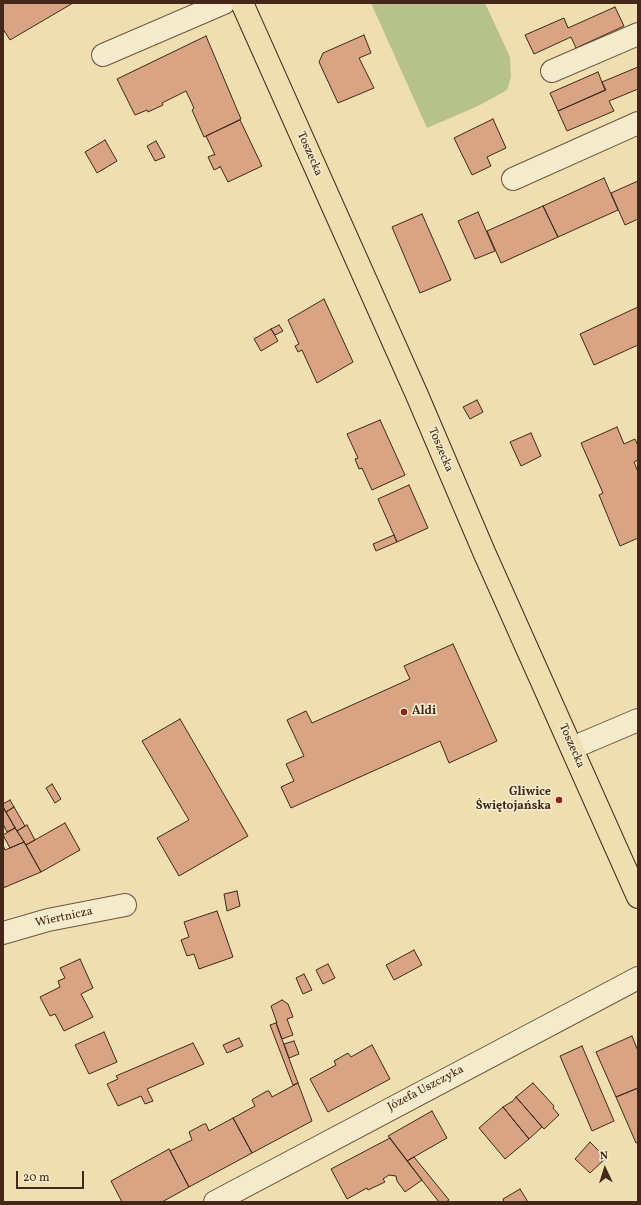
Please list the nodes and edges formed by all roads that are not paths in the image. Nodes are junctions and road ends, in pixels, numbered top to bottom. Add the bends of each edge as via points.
1 (224, 3) edge
2 (242, 3) edge
3 (638, 34) edge
4 (103, 55) dead end
5 (552, 71) dead end
6 (638, 123) edge
7 (513, 178) dead end
8 (638, 720) edge
9 (572, 748) junction
10 (638, 897) edge
11 (125, 905) dead end
12 (3, 933) edge
13 (638, 978) edge
14 (215, 1202) edge

1 - 4 street
2 - 9 main road, Toszecka
3 - 5 street
6 - 7 street
8 - 9 street
9 - 10 main road, Toszecka
11 - 12 street, Wiertnicza via 48,920
13 - 14 street, Józefa Uszczyka

